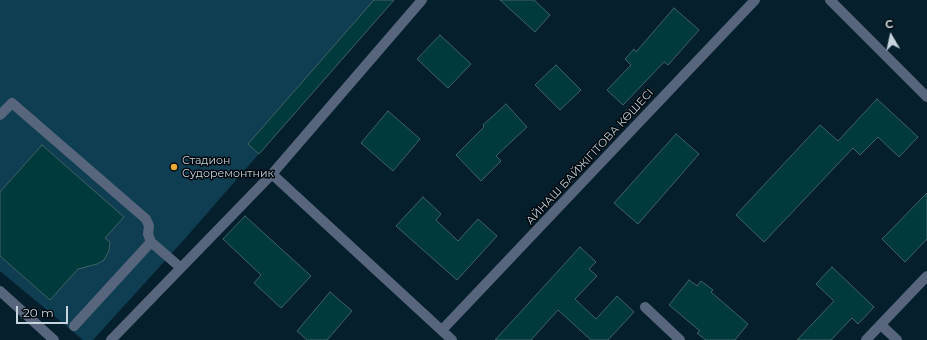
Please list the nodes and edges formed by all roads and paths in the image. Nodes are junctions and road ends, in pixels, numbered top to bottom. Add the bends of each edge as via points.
1 (422, 0) edge
2 (755, 0) edge
3 (830, 0) edge
4 (927, 97) edge
5 (0, 115) edge
6 (272, 174) junction
7 (151, 242) junction
8 (181, 268) junction
9 (927, 276) edge
10 (0, 291) edge
11 (646, 307) dead end
12 (881, 325) junction
13 (74, 326) dead end
14 (442, 330) junction
15 (54, 340) edge
16 (111, 340) edge
17 (452, 340) edge
18 (680, 340) edge
19 (866, 340) edge
20 (897, 340) edge

1 - 6 street
2 - 14 street, АЙНАШ БАЙЖІГІТОВА КӨШЕСІ
3 - 4 street
5 - 7 street via 12,103 146,219
6 - 8 street
6 - 14 street
7 - 8 street
7 - 13 street
8 - 16 street
9 - 12 street
10 - 15 street
11 - 18 street
12 - 19 street
12 - 20 street
14 - 17 street

